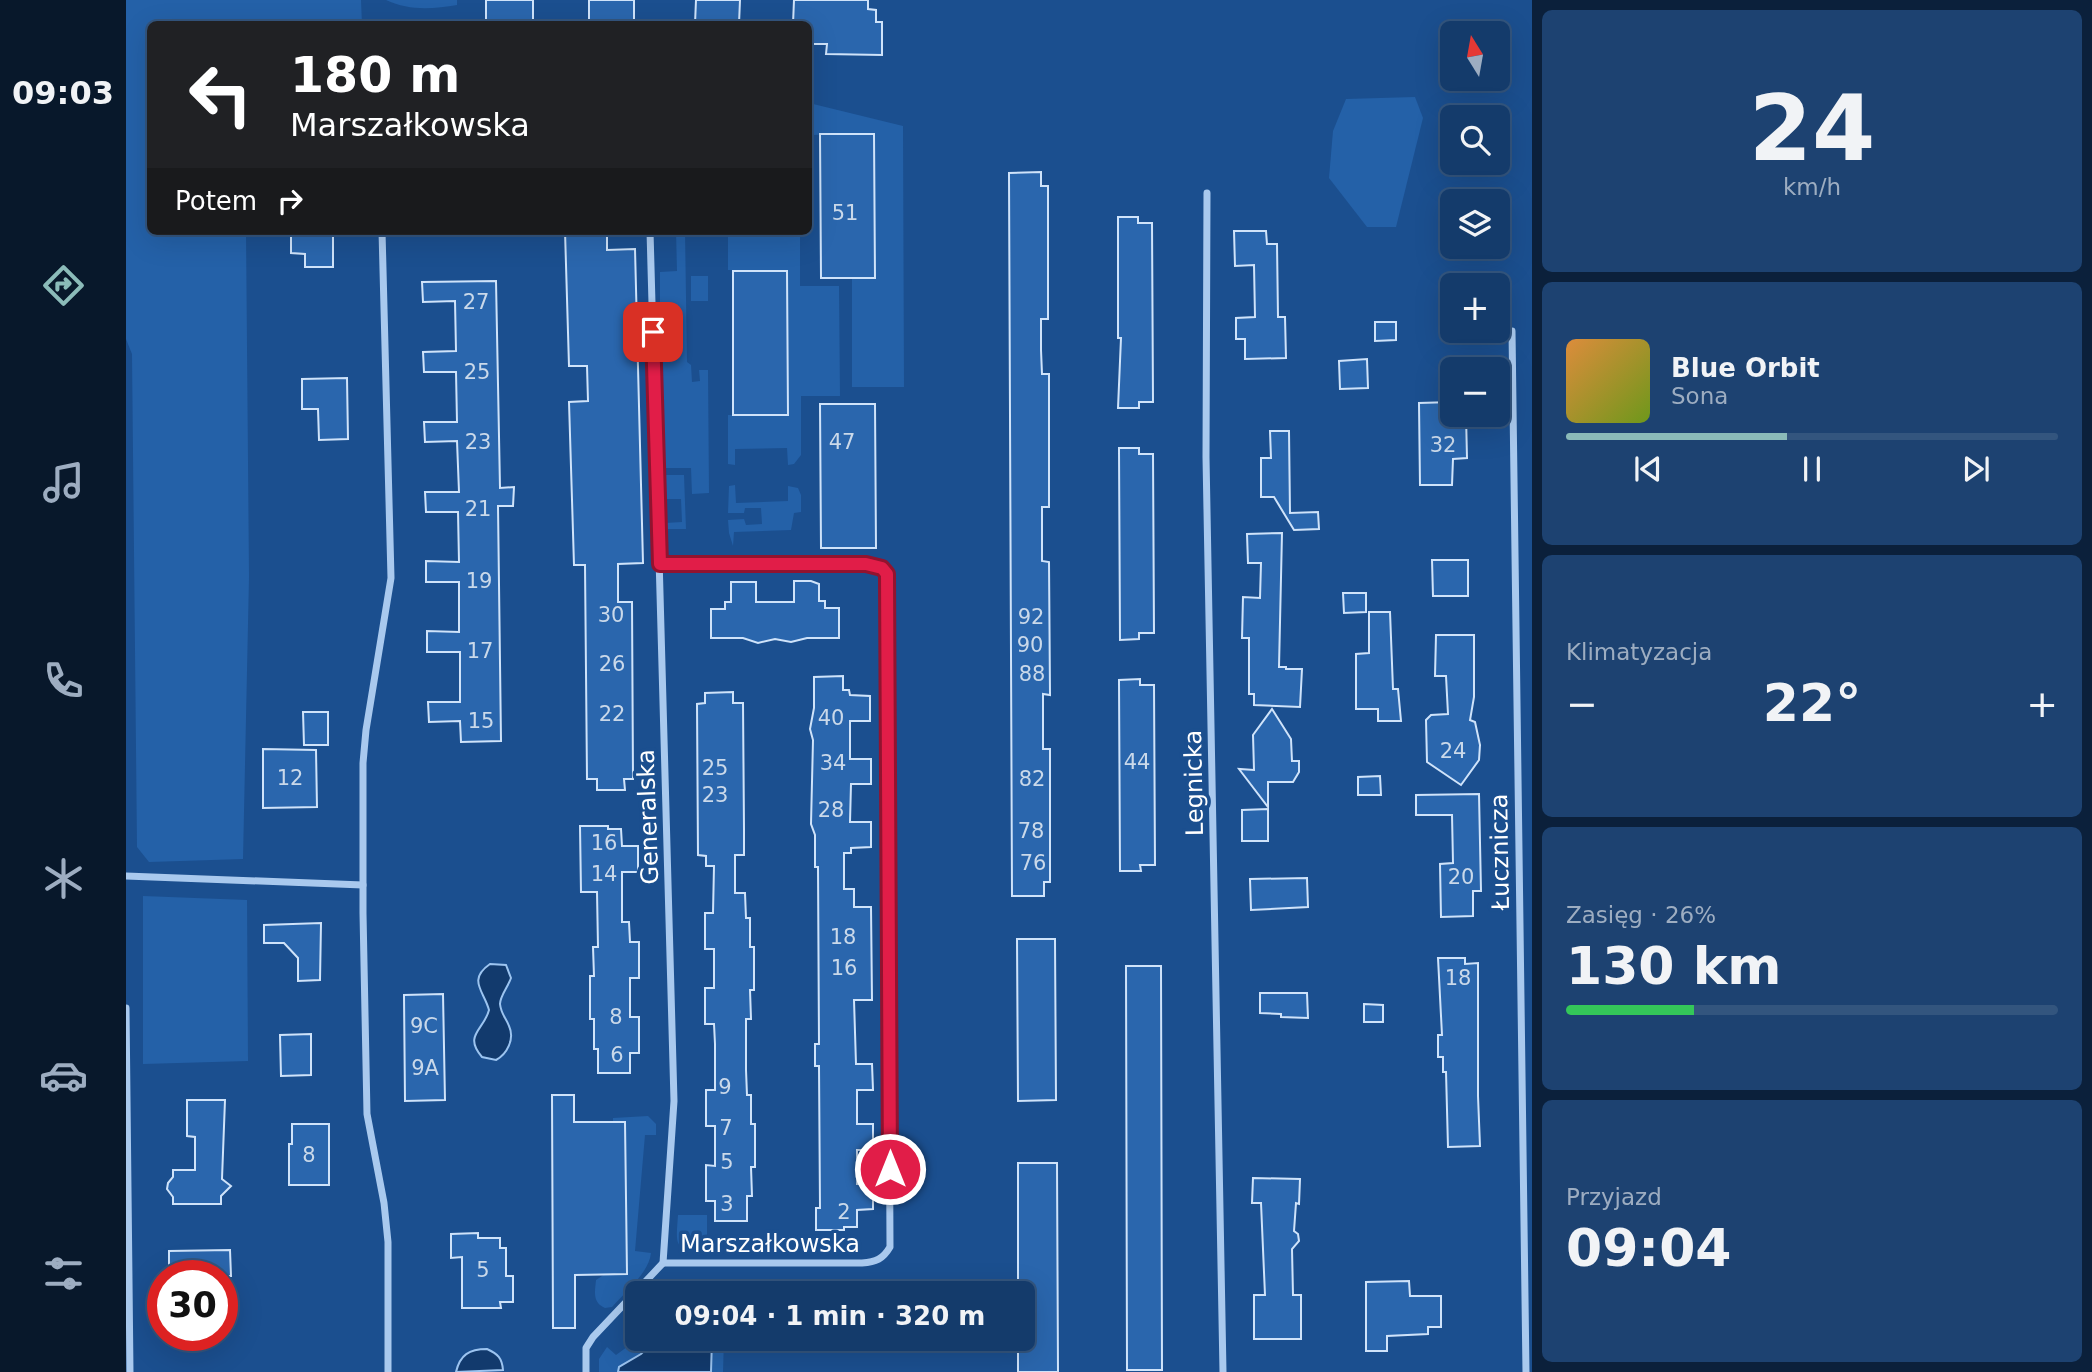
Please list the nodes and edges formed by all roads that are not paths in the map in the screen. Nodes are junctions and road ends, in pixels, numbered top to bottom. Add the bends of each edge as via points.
1 (1207, 193) dead end
2 (382, 235) edge
3 (650, 235) edge
4 (1512, 331) dead end
5 (660, 564) junction
6 (126, 876) edge
7 (363, 885) junction
8 (126, 1008) edge
9 (663, 1263) junction
10 (130, 1372) edge
11 (388, 1372) edge
12 (586, 1372) edge
13 (1223, 1372) edge
14 (1526, 1372) edge

1 - 13 street, Legnicka via 1206,457
2 - 7 street via 391,578 366,730
3 - 5 street, Generalska
4 - 14 street, Łucznicza
5 - 9 street, Generalska via 674,1092
5 - 9 street, Marszałkowska via 866,564 887,574 890,909 890,1247 885,1255 876,1262 862,1263
6 - 7 street
7 - 11 street via 366,1105 388,1242
8 - 10 street
9 - 12 street via 593,1337 586,1348

